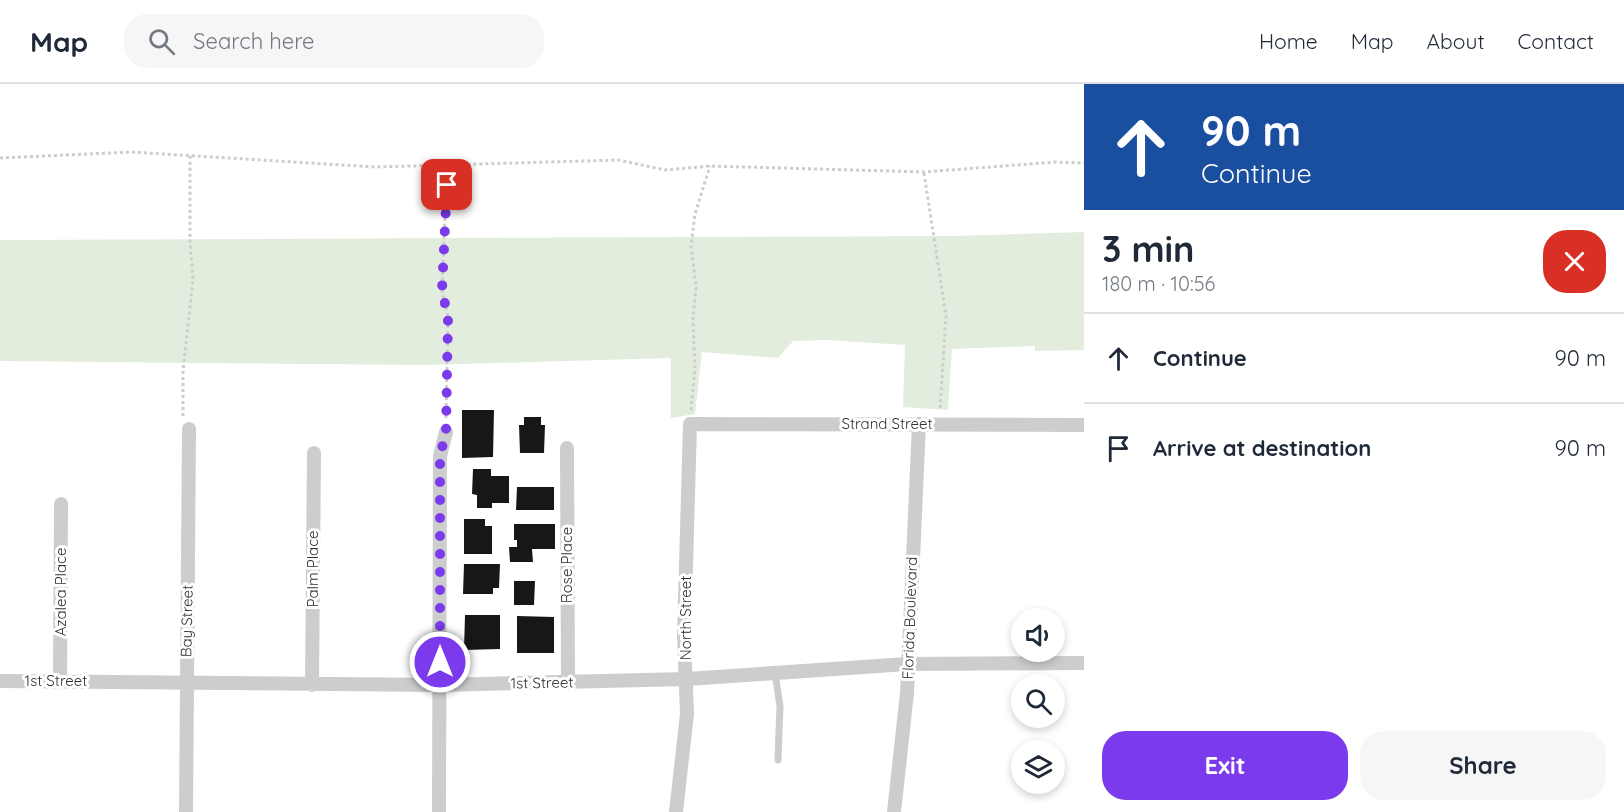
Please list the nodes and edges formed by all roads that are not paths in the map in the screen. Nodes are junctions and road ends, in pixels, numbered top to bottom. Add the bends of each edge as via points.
1 (919, 423) junction
2 (690, 424) joint
3 (1084, 425) edge
4 (189, 429) road end
5 (446, 432) road end
6 (567, 448) dead end
7 (314, 453) dead end
8 (61, 504) dead end
9 (1084, 663) edge
10 (907, 664) junction
11 (775, 673) junction
12 (687, 679) junction
13 (0, 681) edge
14 (60, 681) junction
15 (568, 682) junction
16 (186, 683) junction
17 (312, 685) junction
18 (440, 685) junction
19 (778, 760) dead end
20 (186, 812) edge
21 (438, 812) edge
22 (676, 812) edge
23 (894, 812) edge

1 - 2 street, Strand Street
1 - 3 street, Strand Street
1 - 10 street, Florida Boulevard
2 - 12 street, North Street via 684,636
4 - 16 street, Bay Street
5 - 18 street via 440,456
6 - 15 street, Rose Place
7 - 17 street, Palm Place
8 - 14 street, Azalea Place
9 - 10 street, 1st Street
10 - 11 street, 1st Street
10 - 23 street, Florida Boulevard
11 - 12 street, 1st Street
11 - 19 lane via 780,705
12 - 15 street, 1st Street
12 - 22 street, North Street
13 - 14 street, 1st Street
14 - 16 street, 1st Street
15 - 18 street, 1st Street
16 - 17 street, 1st Street
16 - 20 street, Bay Street
17 - 18 street, 1st Street
18 - 21 street

